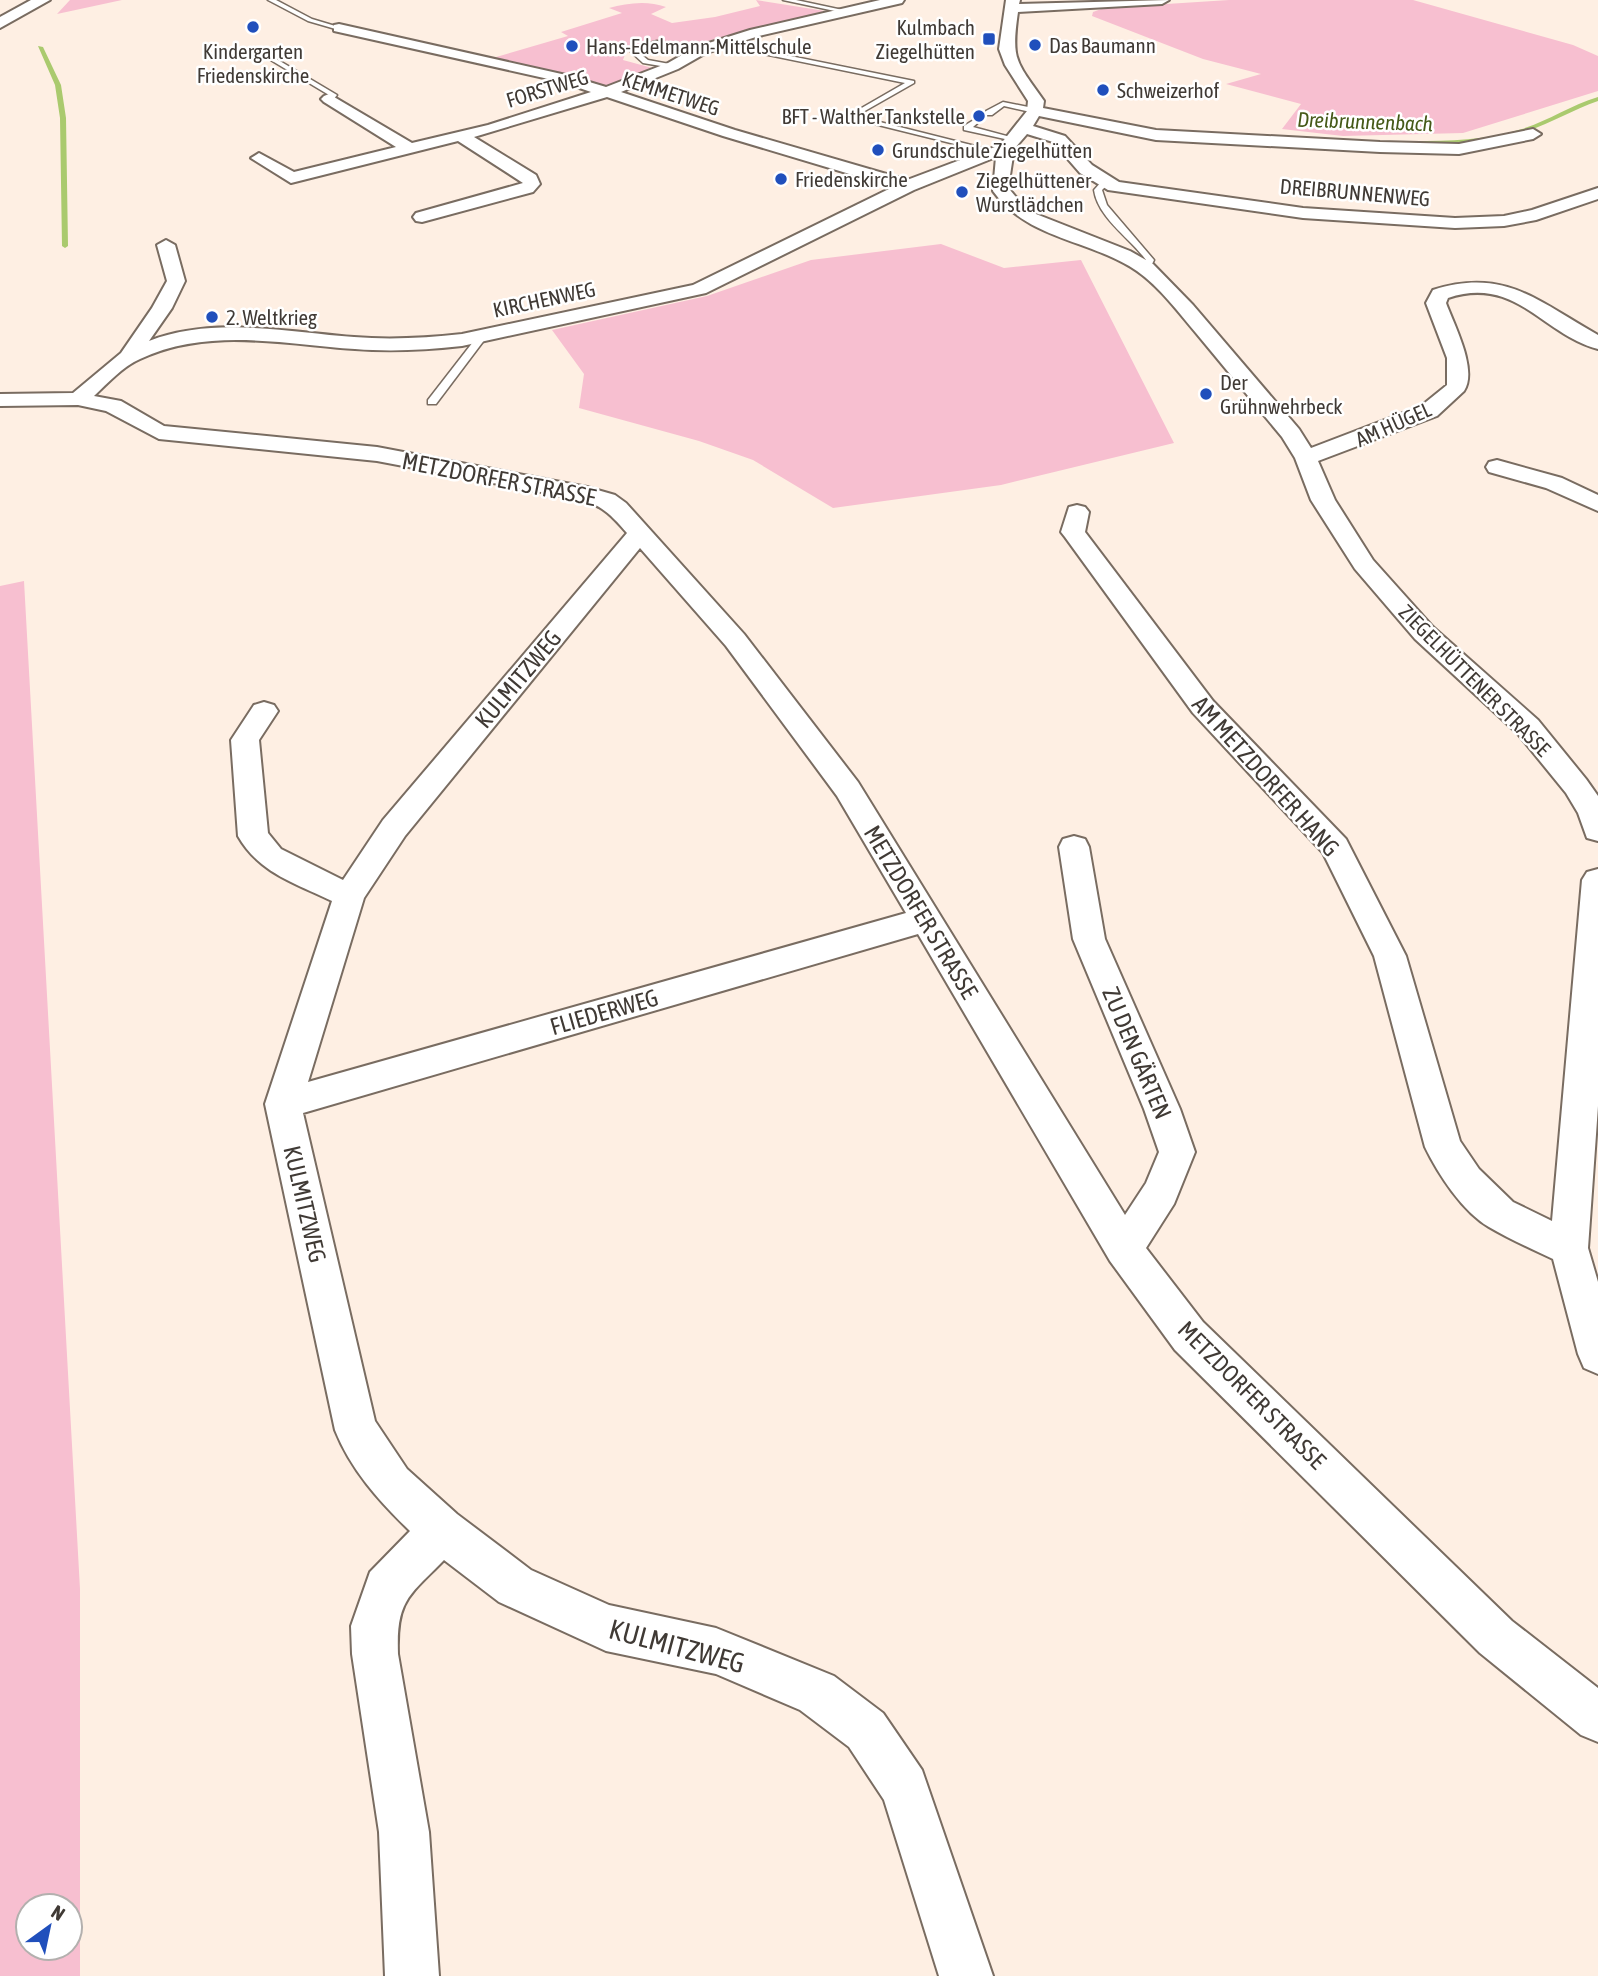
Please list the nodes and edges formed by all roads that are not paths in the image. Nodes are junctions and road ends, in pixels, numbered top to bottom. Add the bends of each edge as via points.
1 (271, 0) edge
2 (786, 0) edge
3 (897, 0) edge
4 (1162, 0) edge
5 (35, 3) edge
6 (1013, 4) edge
7 (849, 12) junction
8 (0, 23) edge
9 (338, 28) joint
10 (721, 44) junction
11 (701, 50) junction
12 (266, 55) dead end
13 (673, 66) junction
14 (605, 93) junction
15 (329, 99) joint
16 (1035, 111) junction
17 (989, 113) dead end
18 (977, 120) dead end
19 (1533, 134) dead end
20 (462, 137) junction
21 (1010, 142) junction
22 (412, 150) junction
23 (259, 158) dead end
24 (1105, 183) junction
25 (908, 186) junction
26 (1598, 194) edge
27 (422, 217) dead end
28 (166, 245) dead end
29 (1146, 268) junction
30 (483, 335) junction
31 (1598, 343) edge
32 (129, 356) junction
33 (78, 399) junction
34 (0, 400) edge
35 (432, 401) dead end
36 (1306, 458) junction
37 (1497, 467) dead end
38 (1598, 504) edge
39 (1077, 512) dead end
40 (640, 533) junction
41 (264, 711) dead end
42 (1598, 830) edge
43 (1074, 846) dead end
44 (1598, 880) edge
45 (349, 896) junction
46 (924, 920) junction
47 (283, 1104) junction
48 (1569, 1248) junction
49 (1124, 1250) junction
50 (1598, 1354) edge
51 (441, 1530) junction
52 (1598, 1718) edge
53 (412, 1976) edge
54 (966, 1976) edge

1 - 9 lane
2 - 7 lane
3 - 7 street, FORSTWEG
4 - 6 street
5 - 8 main road
6 - 16 street via 1006,49 1036,101
7 - 10 street, FORSTWEG
9 - 14 street, KEMMETWEG via 566,79
10 - 11 street, FORSTWEG
10 - 21 lane, FORSTWEG via 912,82 850,117
11 - 13 street, FORSTWEG
11 - 13 lane via 652,44 634,52 639,59
12 - 15 lane via 333,95
13 - 14 street, FORSTWEG
14 - 20 street, FORSTWEG
14 - 25 street, KEMMETWEG
15 - 22 street
16 - 17 lane via 1003,104
16 - 19 street via 1156,135 1380,147 1459,149
16 - 21 street, ZIEGELHÜTTENER STRASSE
18 - 21 lane via 967,128
20 - 22 street, FORSTWEG
20 - 27 street via 532,184
21 - 24 street via 1059,139
21 - 25 street, KIRCHENWEG
21 - 29 street, ZIEGELHÜTTENER STRASSE via 1001,182 1014,206 1030,218
22 - 23 street, FORSTWEG via 291,178
24 - 26 street, DREIBRUNNENWEG via 1303,213 1455,223 1536,215
24 - 29 lane, ZIEGELHÜTTENER STRASSE via 1098,190 1099,201 1143,248 1150,260
25 - 30 street, KIRCHENWEG via 699,289
28 - 32 street via 176,281
29 - 36 street, ZIEGELHÜTTENER STRASSE via 1292,434
30 - 32 street, KIRCHENWEG via 386,345 242,332 197,336
30 - 35 lane
31 - 36 street, AM HÜGEL via 1498,289 1449,289 1436,303 1457,358 1457,387 1429,411
32 - 33 street, KIRCHENWEG
33 - 34 street, METZDORFER STRASSE
33 - 40 street, METZDORFER STRASSE via 113,407 159,432 377,454 587,494 618,508
36 - 42 street, ZIEGELHÜTTENER STRASSE via 1323,500 1364,564 1424,633 1528,727 1576,786 1593,812
37 - 38 street via 1553,483
39 - 48 street, AM METZDORFER HANG via 1073,531 1203,708 1335,847 1390,956 1443,1147 1466,1181 1500,1214
40 - 45 street, KULMITZWEG via 394,828
40 - 46 street, METZDORFER STRASSE via 735,640 848,789
41 - 45 street via 246,740 253,836 270,857
43 - 49 street, ZU DEN GÄRTEN via 1089,939 1177,1152 1161,1192
44 - 48 street
45 - 47 street, KULMITZWEG
46 - 47 street, FLIEDERWEG
46 - 49 street, METZDORFER STRASSE
47 - 51 street, KULMITZWEG via 356,1430 392,1484
48 - 50 street
49 - 52 street, METZDORFER STRASSE via 1189,1336 1496,1637
51 - 53 street via 386,1588 374,1626 404,1832
51 - 54 street, KULMITZWEG via 515,1586 606,1628 716,1651 817,1693 866,1730 905,1787

